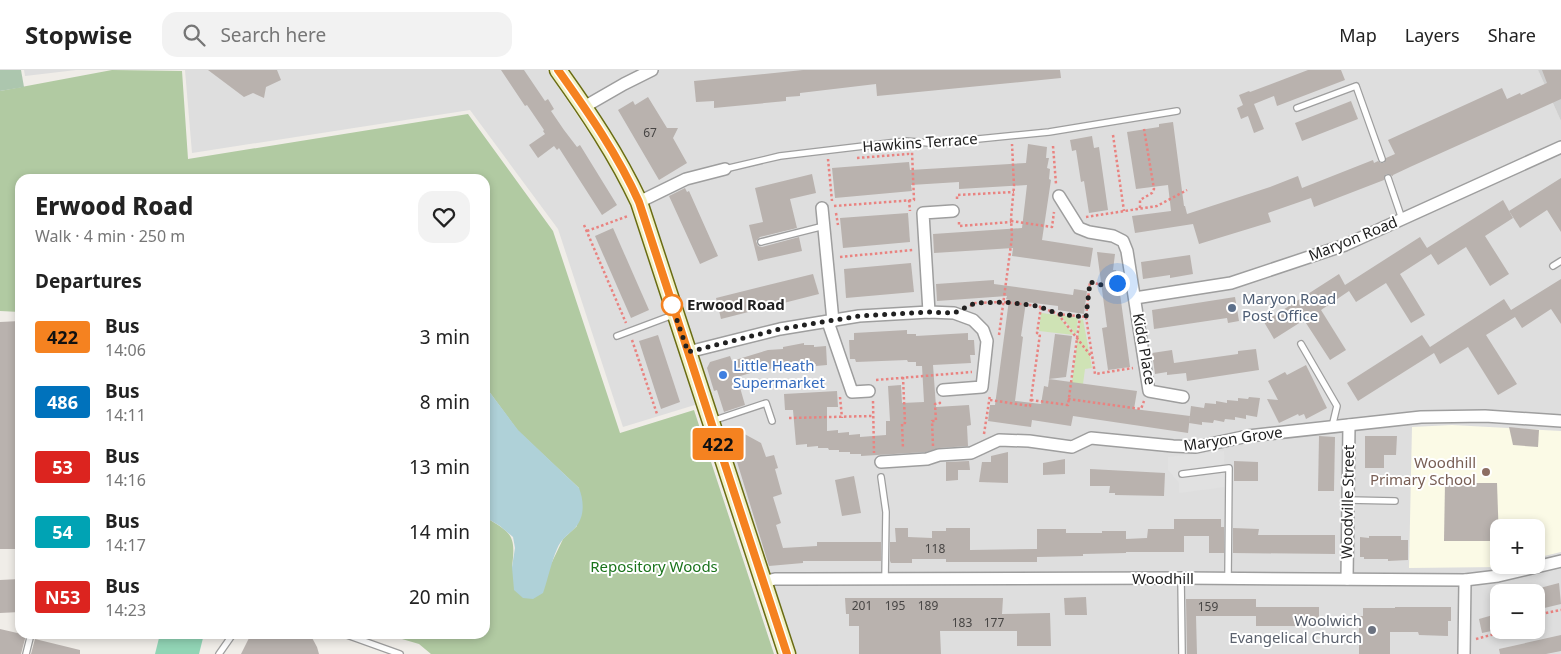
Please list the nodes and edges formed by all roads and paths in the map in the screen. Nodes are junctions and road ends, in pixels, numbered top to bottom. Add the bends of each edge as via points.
1 (558, 70) edge
2 (652, 70) edge
3 (584, 107) junction
4 (1297, 108) dead end
5 (1177, 111) dead end
6 (1144, 129) dead end
7 (1113, 135) dead end
8 (1011, 136) junction
9 (1053, 146) dead end
10 (1561, 148) edge
11 (912, 158) dead end
12 (1382, 160) dead end
13 (725, 169) joint
14 (1388, 178) dead end
15 (1186, 190) dead end
16 (1014, 192) junction
17 (1059, 196) joint
18 (909, 200) junction
19 (827, 207) joint
20 (635, 208) junction
21 (1054, 208) dead end
22 (1140, 209) junction
23 (956, 211) junction
24 (1124, 211) junction
25 (1072, 219) junction
26 (1402, 219) junction
27 (910, 220) dead end
28 (1011, 222) junction
29 (584, 225) dead end
30 (824, 226) junction
31 (587, 231) junction
32 (761, 242) dead end
33 (925, 249) junction
34 (840, 257) dead end
35 (1561, 261) edge
36 (1553, 266) dead end
37 (1132, 280) junction
38 (1135, 298) junction
39 (1004, 302) junction
40 (1041, 307) junction
41 (929, 312) junction
42 (954, 313) junction
43 (1058, 314) junction
44 (675, 315) junction
45 (1080, 316) junction
46 (1086, 317) junction
47 (830, 321) junction
48 (629, 331) junction
49 (617, 336) dead end
50 (1077, 339) junction
51 (998, 341) dead end
52 (1301, 344) dead end
53 (688, 352) junction
54 (1092, 357) junction
55 (1145, 366) junction
56 (984, 371) junction
57 (938, 374) junction
58 (903, 377) junction
59 (940, 389) junction
60 (991, 390) dead end
61 (1148, 391) junction
62 (871, 396) junction
63 (1183, 397) dead end
64 (1068, 399) junction
65 (990, 400) junction
66 (1031, 400) junction
67 (657, 414) dead end
68 (872, 416) junction
69 (789, 418) dead end
70 (772, 421) dead end
71 (1561, 421) edge
72 (1349, 425) junction
73 (1332, 426) junction
74 (712, 428) junction
75 (982, 448) junction
76 (934, 457) junction
77 (878, 458) joint
78 (904, 461) junction
79 (1182, 474) dead end
80 (881, 477) dead end
81 (1348, 500) junction
82 (1394, 501) dead end
83 (1561, 560) edge
84 (1181, 578) junction
85 (1228, 578) junction
86 (885, 579) junction
87 (1348, 579) junction
88 (1465, 580) junction
89 (763, 582) junction
90 (1561, 610) edge
91 (1545, 614) edge
92 (1490, 637) edge
93 (30, 639) edge
94 (230, 639) edge
95 (358, 639) edge
96 (1464, 648) edge
97 (26, 654) edge
98 (219, 654) edge
99 (400, 654) edge
100 (787, 654) edge
101 (1182, 654) edge

1 - 3 main road
2 - 3 street
3 - 20 main road via 616,158
4 - 12 lane via 1356,86
5 - 8 lane, Hawkins Terrace
6 - 22 path via 1154,189 1140,200
7 - 24 path
8 - 13 lane, Hawkins Terrace via 906,142 780,156
8 - 16 path
9 - 17 path
10 - 26 street, Maryon Road
11 - 18 path via 914,200
13 - 20 street, Hawkins Terrace via 686,179
14 - 26 lane
15 - 22 path via 1157,206
16 - 23 path via 957,195
16 - 28 path
17 - 25 street, Kidd Place
18 - 19 path
18 - 27 path
19 - 30 street
20 - 31 path
20 - 44 main road
21 - 28 path via 1052,227
22 - 24 path
23 - 28 path via 959,226
23 - 33 street via 923,213
24 - 25 path
25 - 37 street, Kidd Place via 1079,228 1123,241
26 - 38 street, Maryon Road via 1345,244 1240,280
28 - 39 path
29 - 31 path
30 - 32 lane
30 - 47 street
31 - 48 path
33 - 34 path
33 - 41 street
35 - 36 lane
37 - 38 street, Kidd Place
37 - 46 path via 1102,285 1090,282
38 - 55 street, Kidd Place
39 - 40 path
39 - 42 path via 975,303
39 - 51 path
40 - 43 path
40 - 66 path
41 - 42 street
41 - 47 street
42 - 56 street via 973,320 983,330 987,341
43 - 45 path
43 - 50 path
44 - 48 lane
44 - 53 main road
45 - 46 path
45 - 50 path
46 - 54 path
47 - 53 street via 780,329
47 - 62 street via 852,392
48 - 49 lane
48 - 67 path
50 - 54 path
50 - 64 path
52 - 73 lane via 1337,406
53 - 74 main road
54 - 55 path via 1095,374
55 - 61 street, Kidd Place
56 - 57 path
56 - 59 street via 982,387
57 - 58 path
57 - 59 path
58 - 62 path via 873,380
58 - 78 path
59 - 76 path via 940,403 935,404 936,421 932,421
60 - 65 path
61 - 63 street, Kidd Place
61 - 64 path via 1141,409
62 - 68 path
64 - 66 path via 1068,405
65 - 66 path via 1030,406
65 - 75 path
68 - 69 path
68 - 77 path
70 - 74 lane via 766,403
71 - 72 street, Maryon Grove via 1454,416
72 - 73 street, Maryon Grove
72 - 81 street, Woodville Street
73 - 75 street, Maryon Grove via 1248,436 1196,447 1091,438 1072,447 999,440
74 - 89 main road
75 - 76 street, Maryon Grove via 971,453
76 - 78 street, Maryon Grove
77 - 78 street, Maryon Grove
79 - 85 lane via 1229,468
80 - 86 lane via 886,512
81 - 82 lane
81 - 87 street, Woodville Street
83 - 88 street, Woodhill via 1498,576
84 - 85 street, Woodhill
84 - 86 street, Woodhill
84 - 101 lane
85 - 87 street, Woodhill
86 - 89 street, Woodhill via 774,579
87 - 88 street, Woodhill
88 - 96 street
89 - 100 main road
90 - 91 path
92 - 96 path
93 - 97 lane
94 - 98 lane
95 - 99 lane

